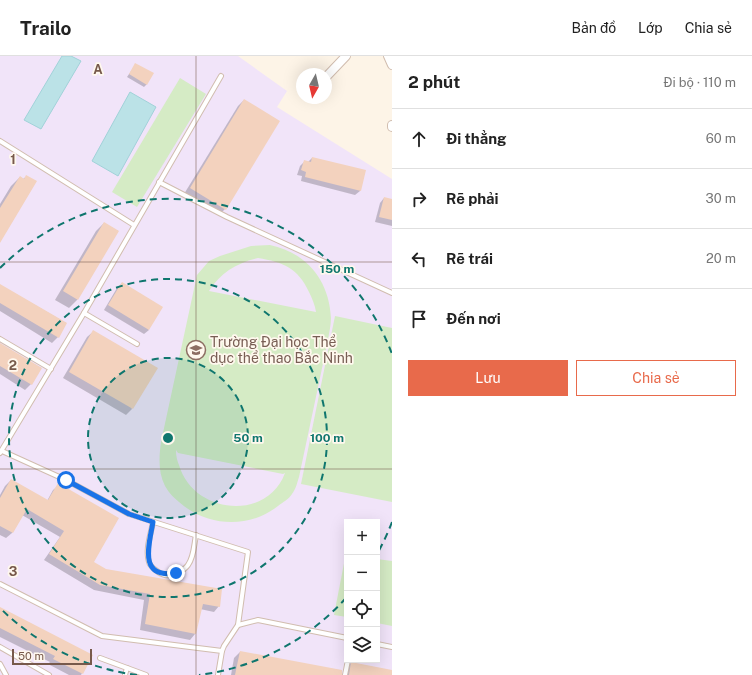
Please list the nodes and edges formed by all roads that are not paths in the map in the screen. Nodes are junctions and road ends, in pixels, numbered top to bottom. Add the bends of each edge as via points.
1 (346, 56) edge
2 (388, 56) edge
3 (392, 65) edge
4 (332, 71) edge
5 (221, 76) dead end
6 (0, 141) edge
7 (159, 182) junction
8 (134, 225) junction
9 (392, 293) edge
10 (84, 313) junction
11 (0, 339) edge
12 (137, 344) dead end
13 (51, 369) junction
14 (1, 452) edge
15 (153, 522) junction
16 (196, 535) junction
17 (0, 584) edge
18 (238, 625) junction
19 (344, 637) edge
20 (380, 645) edge
21 (0, 647) edge
22 (392, 647) edge
23 (222, 651) junction
24 (100, 658) dead end
25 (347, 663) edge
26 (0, 664) edge
27 (127, 668) junction
28 (6, 675) edge
29 (49, 675) edge
30 (125, 675) edge
31 (143, 675) edge
32 (218, 675) edge
33 (344, 675) edge

1 - 4 street
2 - 3 street
5 - 7 lane
6 - 8 lane
7 - 8 lane
7 - 9 lane via 227,217
8 - 10 lane
10 - 12 lane
10 - 13 lane
11 - 13 lane
13 - 14 lane
14 - 15 lane via 66,480 129,514
15 - 16 lane
15 - 16 lane via 147,555 149,564 166,575 187,567 192,559
16 - 18 lane via 248,552
17 - 23 lane via 102,636
18 - 19 lane via 258,620
18 - 23 lane
20 - 22 lane
21 - 29 lane
23 - 32 lane
24 - 27 lane
25 - 33 lane
26 - 28 lane
27 - 30 lane
27 - 31 lane

